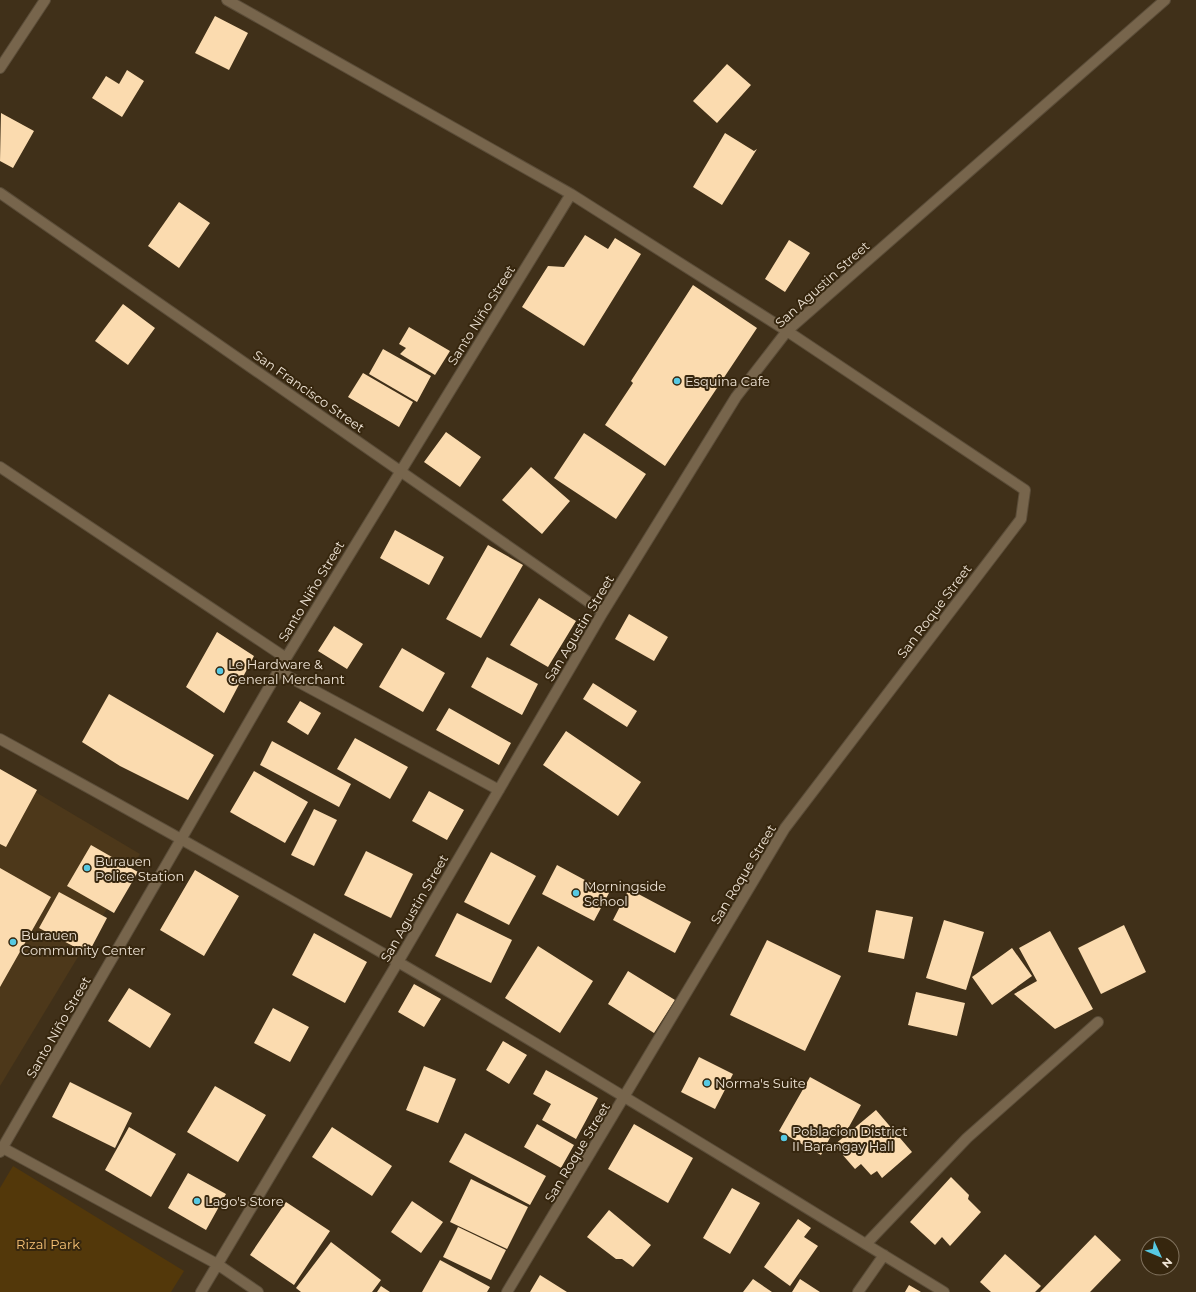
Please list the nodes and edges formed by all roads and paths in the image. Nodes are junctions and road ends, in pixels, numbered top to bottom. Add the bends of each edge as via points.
1 (45, 0) edge
2 (227, 0) edge
3 (1165, 0) edge
4 (0, 68) edge
5 (0, 193) edge
6 (571, 194) junction
7 (787, 331) junction
8 (0, 467) edge
9 (400, 470) junction
10 (603, 612) junction
11 (286, 658) junction
12 (278, 671) junction
13 (0, 739) edge
14 (499, 790) junction
15 (181, 838) junction
16 (398, 962) junction
17 (1098, 1022) dead end
18 (626, 1097) junction
19 (1, 1150) edge
20 (866, 1244) junction
21 (884, 1255) junction
22 (217, 1264) junction
23 (201, 1292) edge
24 (258, 1292) edge
25 (507, 1292) edge
26 (858, 1292) edge
27 (944, 1292) edge

1 - 4 street
2 - 6 street
3 - 7 street, San Agustin Street
5 - 9 street, San Francisco Street
6 - 7 street
6 - 9 street, Santo Niño Street
7 - 10 street, San Agustin Street via 736,397
7 - 18 street, San Roque Street via 1025,490 1021,519 785,828
8 - 11 street
9 - 10 street, San Francisco Street
9 - 11 street, Santo Niño Street
10 - 14 street, San Agustin Street
11 - 12 street, Santo Niño Street
12 - 14 street
12 - 15 street, Santo Niño Street
13 - 15 street
14 - 16 street, San Agustin Street
15 - 16 street
15 - 19 street, Santo Niño Street
16 - 18 street
16 - 22 street, San Agustin Street
17 - 20 street via 967,1138
18 - 20 street
18 - 25 street, San Roque Street
19 - 22 street
20 - 21 street
21 - 26 street
21 - 27 street
22 - 23 street, San Agustin Street
22 - 24 street

